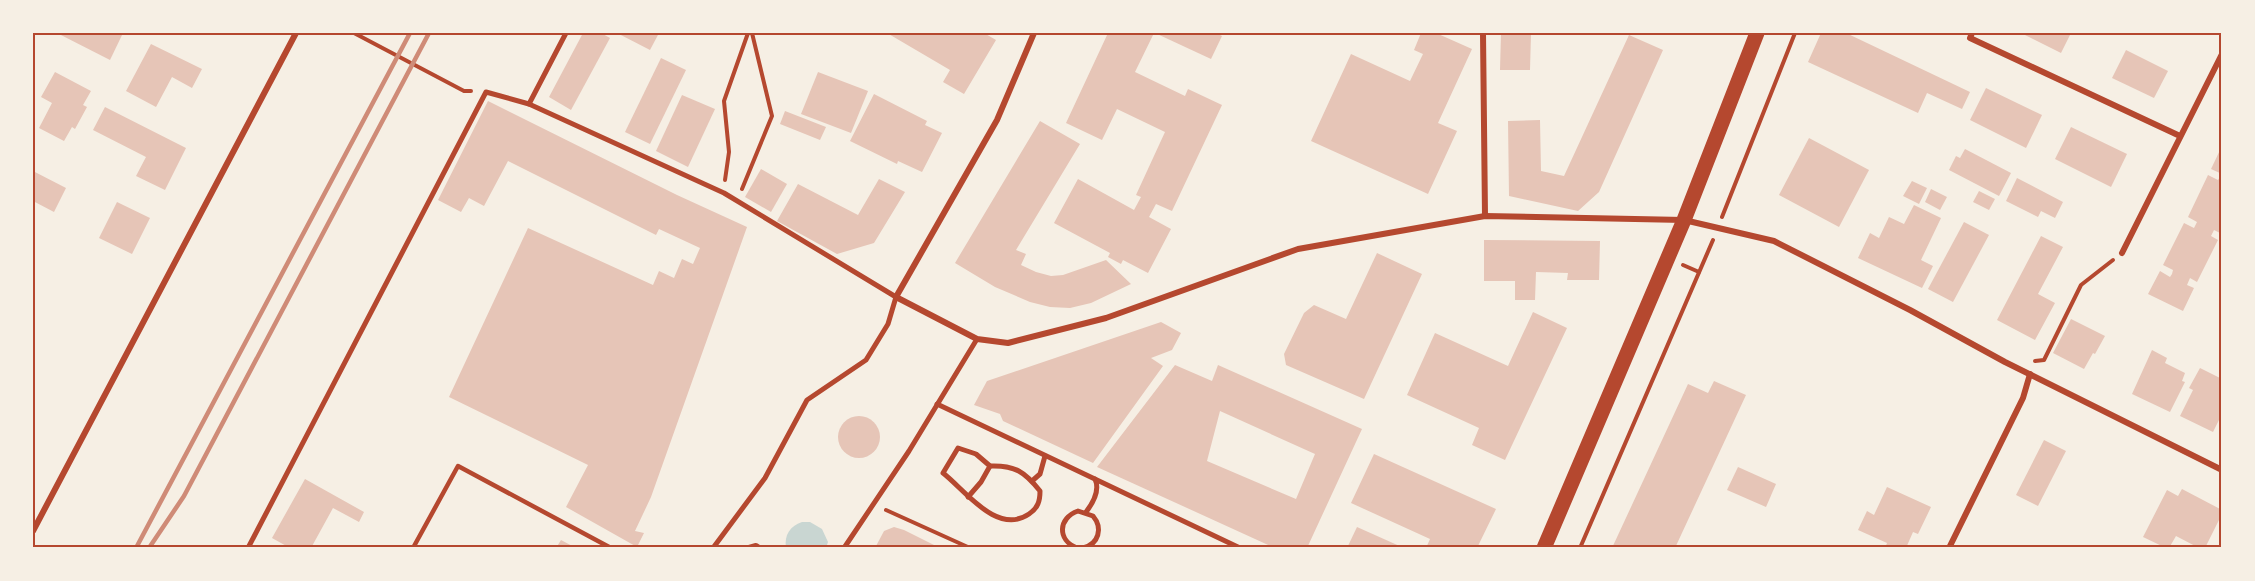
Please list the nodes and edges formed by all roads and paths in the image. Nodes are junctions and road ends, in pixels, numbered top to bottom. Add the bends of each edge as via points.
1 (297, 33) edge
2 (354, 33) edge
3 (566, 33) edge
4 (750, 33) edge
5 (1034, 33) edge
6 (1483, 33) edge
7 (1757, 33) edge
8 (1795, 33) edge
9 (1971, 36) edge
10 (2222, 54) edge
11 (464, 91) dead end
12 (529, 104) junction
13 (2180, 136) junction
14 (724, 193) junction
15 (737, 201) junction
16 (1485, 216) junction
17 (1684, 220) junction
18 (1718, 227) junction
19 (2121, 253) joint
20 (897, 297) junction
21 (977, 339) junction
22 (2005, 362) junction
23 (2031, 374) junction
24 (937, 404) junction
25 (1045, 456) junction
26 (990, 466) junction
27 (2222, 470) edge
28 (1095, 479) junction
29 (1032, 481) junction
30 (968, 497) junction
31 (874, 504) junction
32 (1086, 512) junction
33 (33, 531) edge
34 (248, 548) edge
35 (413, 548) edge
36 (611, 548) edge
37 (712, 548) edge
38 (749, 548) edge
39 (759, 548) edge
40 (844, 548) edge
41 (970, 548) edge
42 (1077, 548) edge
43 (1083, 548) edge
44 (1240, 548) edge
45 (1544, 548) edge
46 (1580, 548) edge
47 (1949, 548) edge

1 - 33 street
2 - 11 path
3 - 12 street
4 - 14 path via 724,101 729,152
4 - 15 path via 772,116
5 - 20 street via 996,120
6 - 16 street
7 - 17 main road
8 - 18 path
9 - 13 street
10 - 13 street
12 - 14 street
12 - 34 street via 486,92
13 - 19 street
14 - 15 street
15 - 20 street
16 - 17 street
16 - 21 street via 1298,249 1106,318 1008,343
17 - 18 street
17 - 45 main road
18 - 22 street via 1774,241
18 - 46 path
19 - 22 path via 2081,285 2044,360
20 - 21 street
20 - 37 street via 888,324 866,360 807,400 765,478
21 - 24 street
22 - 23 street
23 - 27 street
23 - 47 street
24 - 25 street
24 - 31 street
25 - 28 street
25 - 29 street via 1040,474
26 - 29 street via 1014,468
26 - 30 street
26 - 30 street via 976,454 958,448 943,473
28 - 32 street via 1095,496
28 - 44 street
29 - 30 street via 1040,491 1040,502 1023,518 1002,519
31 - 40 street
31 - 41 path
32 - 42 street via 1073,513 1062,526 1066,541
32 - 43 street via 1099,526 1094,543
35 - 36 lane via 458,466
38 - 39 street

